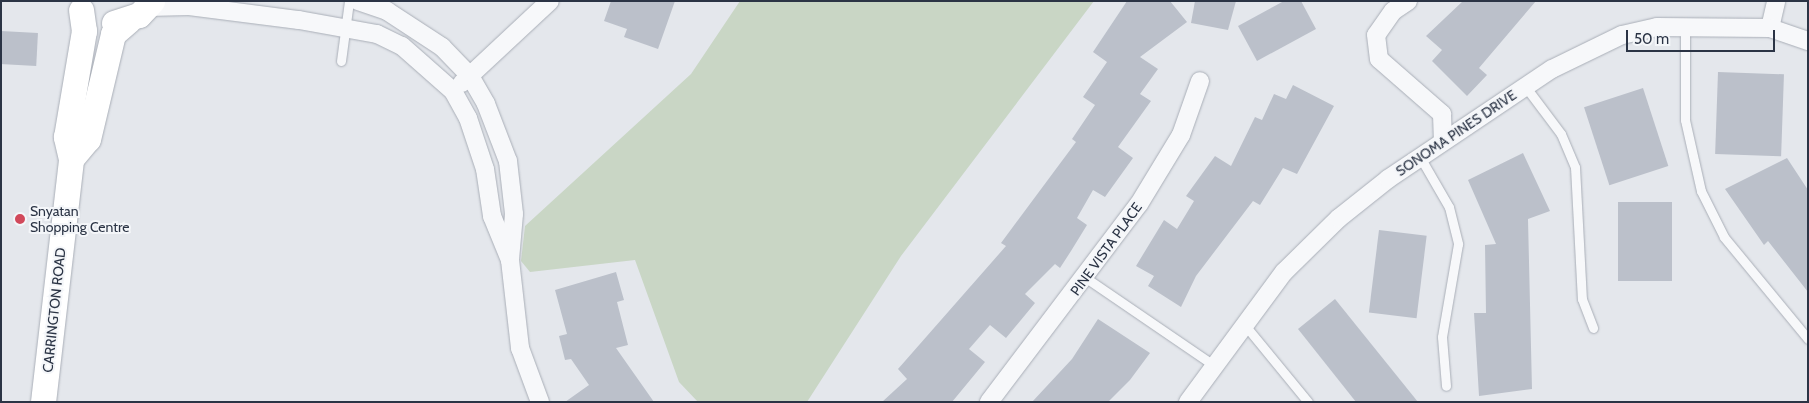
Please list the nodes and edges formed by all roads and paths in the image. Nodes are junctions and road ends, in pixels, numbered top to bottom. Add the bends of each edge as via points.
1 (349, 1) edge
2 (358, 1) edge
3 (550, 1) edge
4 (1408, 1) edge
5 (1776, 1) edge
6 (77, 6) edge
7 (143, 10) edge
8 (1685, 25) junction
9 (345, 27) junction
10 (1770, 28) junction
11 (1808, 41) edge
12 (341, 61) dead end
13 (470, 76) junction
14 (1200, 81) dead end
15 (1525, 86) junction
16 (453, 91) junction
17 (1443, 141) junction
18 (1420, 157) junction
19 (71, 159) junction
20 (510, 260) junction
21 (1086, 278) junction
22 (1244, 324) junction
23 (1594, 328) dead end
24 (1808, 339) edge
25 (1215, 366) junction
26 (1446, 386) dead end
27 (44, 402) edge
28 (540, 402) edge
29 (989, 402) edge
30 (1188, 402) edge
31 (1308, 402) edge

1 - 9 lane
2 - 13 street via 387,11 442,47
3 - 13 street
4 - 17 street via 1393,11 1376,34 1379,60 1442,114
5 - 10 street
6 - 7 street via 103,22
6 - 19 street, CARRINGTON ROAD via 84,31 66,138
7 - 9 street via 189,6
7 - 19 street via 113,34 88,140
8 - 10 street, SONOMA PINES DRIVE
8 - 15 street, SONOMA PINES DRIVE via 1622,36
8 - 24 lane via 1685,120 1701,191 1724,237
9 - 12 lane
9 - 16 street via 402,46
10 - 11 street, SONOMA PINES DRIVE
13 - 16 street
13 - 20 street via 508,161 514,214
14 - 21 street, PINE VISTA PLACE via 1181,135 1139,204
15 - 17 street, SONOMA PINES DRIVE
15 - 23 lane via 1561,134 1575,167 1582,299
16 - 20 street via 478,144 492,216
17 - 18 street, SONOMA PINES DRIVE
18 - 22 street, SONOMA PINES DRIVE via 1339,218 1284,272
18 - 26 lane via 1449,207 1458,244 1442,337
19 - 27 street, CARRINGTON ROAD
20 - 28 street via 520,348
21 - 25 lane
21 - 29 street, PINE VISTA PLACE
22 - 25 street, SONOMA PINES DRIVE
22 - 31 lane
25 - 30 street, SONOMA PINES DRIVE

